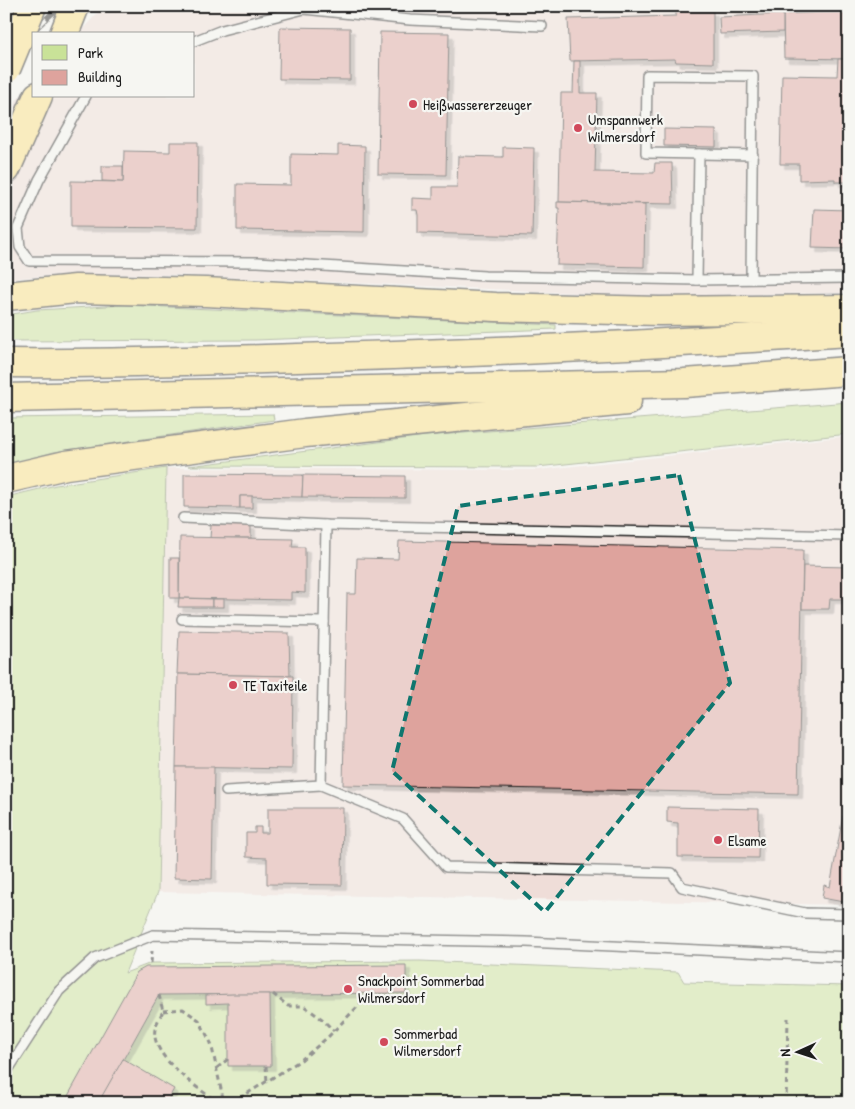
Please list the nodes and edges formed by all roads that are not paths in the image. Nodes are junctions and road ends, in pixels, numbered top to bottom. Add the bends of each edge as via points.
1 (32, 6) edge
2 (75, 6) edge
3 (542, 26) dead end
4 (65, 32) edge
5 (195, 41) edge
6 (6, 68) edge
7 (37, 98) edge
8 (85, 98) edge
9 (699, 154) junction
10 (753, 155) junction
11 (6, 169) edge
12 (849, 278) edge
13 (751, 279) junction
14 (697, 280) junction
15 (6, 296) edge
16 (849, 309) edge
17 (849, 332) edge
18 (6, 363) edge
19 (849, 371) edge
20 (684, 383) junction
21 (6, 398) edge
22 (6, 478) edge
23 (183, 518) dead end
24 (326, 525) junction
25 (849, 536) edge
26 (182, 619) dead end
27 (324, 622) junction
28 (321, 785) junction
29 (226, 791) dead end
30 (849, 914) edge
31 (849, 957) edge
32 (6, 1073) edge

1 - 6 highway, bridge
2 - 4 highway
3 - 5 lane via 410,20 304,9 222,30
7 - 11 highway
8 - 14 lane via 39,180 18,228 20,247 29,261 258,262 485,276
9 - 10 lane
9 - 10 lane via 646,153 647,75 753,76
9 - 14 lane
10 - 13 lane
12 - 13 lane
13 - 14 lane
15 - 16 highway via 86,289 496,307 658,311
17 - 18 highway via 657,344 362,356
19 - 20 highway
20 - 21 highway
20 - 22 highway via 637,400 305,433 66,465
23 - 24 lane
24 - 25 lane
24 - 27 lane
26 - 27 lane
27 - 28 lane
28 - 29 lane
28 - 30 lane via 403,819 446,867 672,873 682,887 804,913
31 - 32 lane via 526,942 153,935 95,958 59,991

